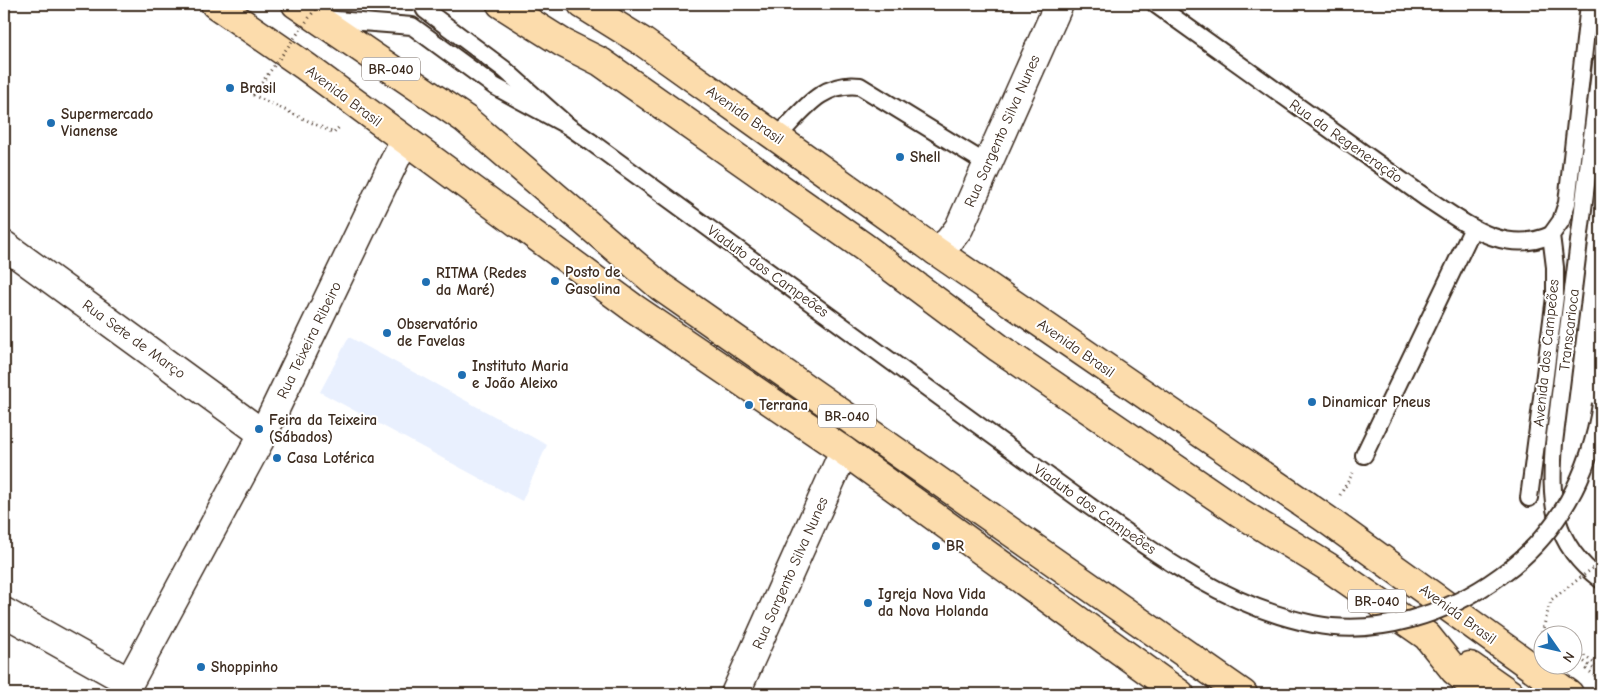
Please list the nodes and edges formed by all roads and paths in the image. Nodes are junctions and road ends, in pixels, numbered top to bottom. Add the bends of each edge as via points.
1 (215, 4) edge
2 (422, 4) edge
3 (501, 4) edge
4 (582, 4) edge
5 (1059, 4) edge
6 (1154, 4) edge
7 (1589, 4) edge
8 (310, 9) edge
9 (1601, 64) edge
10 (342, 123) dead end
11 (568, 126) junction
12 (777, 137) junction
13 (404, 141) junction
14 (988, 164) junction
15 (1473, 228) junction
16 (1551, 235) junction
17 (4, 245) edge
18 (936, 251) junction
19 (1601, 404) edge
20 (264, 434) junction
21 (844, 451) junction
22 (1364, 455) joint
23 (1530, 498) dead end
24 (1326, 519) junction
25 (1601, 562) edge
26 (1601, 580) edge
27 (4, 612) edge
28 (1544, 626) edge
29 (1427, 636) junction
30 (1582, 654) edge
31 (1582, 660) edge
32 (1601, 668) edge
33 (1601, 674) edge
34 (126, 688) edge
35 (735, 694) edge
36 (1180, 694) edge
37 (1243, 694) edge
38 (1483, 694) edge
39 (1510, 694) edge
40 (1569, 694) edge

1 - 13 highway, Avenida Brasil via 305,66
2 - 11 lane via 425,10 504,69
3 - 29 highway, BR-040 via 563,43 601,62 864,247 999,348
4 - 12 highway, Avenida Brasil via 643,42
5 - 14 street, Rua Sargento Silva Nunes
6 - 15 lane, Rua da Regeneração via 1418,193
7 - 16 lane via 1567,203 1561,221
8 - 10 path, bridge via 253,95 334,133
8 - 11 lane via 412,26 494,86
8 - 37 highway, BR-040 via 465,119 661,287
9 - 26 lane, Transcarioca via 1554,443 1552,487 1554,510 1565,538 1584,566
11 - 19 lane, Viaduto dos Campeões, bridge via 1116,525 1218,591 1291,619 1337,627 1393,623 1453,603 1498,578 1537,544 1571,498 1589,455
12 - 14 lane via 824,91 845,84 853,85 860,86
12 - 18 highway, Avenida Brasil
13 - 20 street, Rua Teixeira Ribeiro
13 - 21 highway, Avenida Brasil via 632,307
14 - 18 street, Rua Sargento Silva Nunes via 959,228
15 - 16 lane, Rua da Regeneração via 1520,243
15 - 22 lane
16 - 23 lane, Avenida dos Campeões via 1555,297
17 - 20 street, Rua Sete de Março
18 - 24 highway, Avenida Brasil
20 - 34 street, Rua Teixeira Ribeiro
21 - 35 street, Rua Sargento Silva Nunes
21 - 36 highway, Avenida Brasil
22 - 24 path
24 - 40 highway, Avenida Brasil
25 - 28 path, bridge via 1551,600
27 - 34 street
29 - 38 highway, BR-040 via 1455,671
29 - 39 highway
30 - 32 path
31 - 33 path

